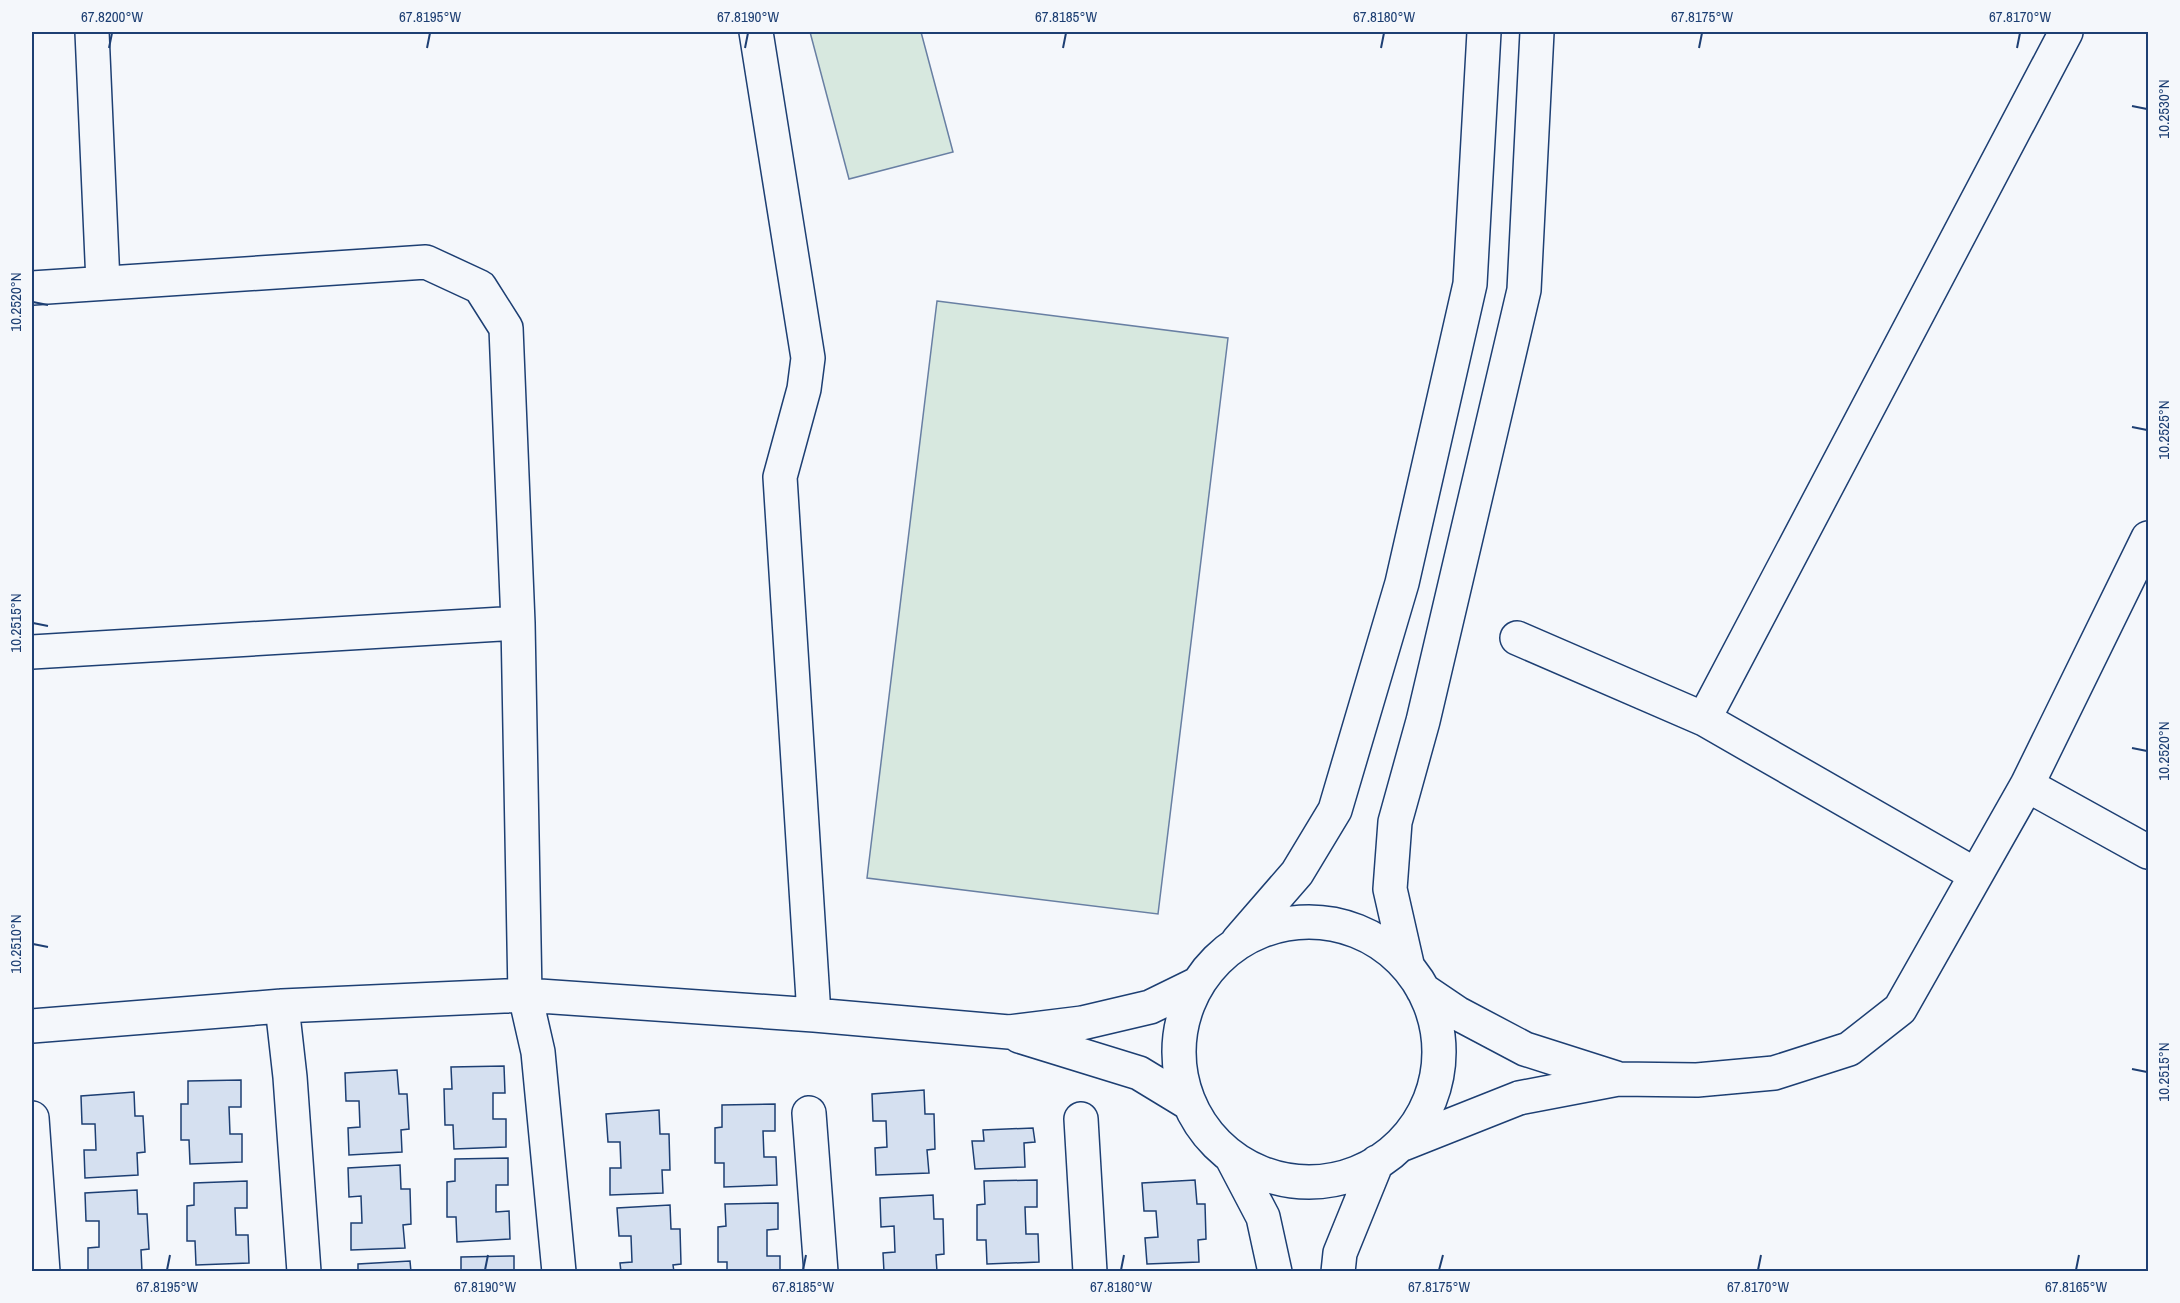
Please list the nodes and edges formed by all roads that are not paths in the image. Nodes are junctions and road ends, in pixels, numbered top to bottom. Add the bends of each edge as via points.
1 (92, 32) edge
2 (756, 32) edge
3 (1484, 32) edge
4 (1537, 32) edge
5 (2066, 32) edge
6 (103, 283) junction
7 (32, 288) edge
8 (2148, 538) edge
9 (518, 623) junction
10 (1517, 638) dead end
11 (32, 652) edge
12 (1704, 719) junction
13 (2027, 785) junction
14 (2148, 852) edge
15 (1976, 875) junction
16 (1238, 941) junction
17 (1415, 977) junction
18 (1195, 985) junction
19 (525, 995) junction
20 (282, 1006) junction
21 (814, 1015) junction
22 (32, 1026) edge
23 (1009, 1032) junction
24 (1618, 1079) junction
25 (1190, 1104) junction
26 (809, 1113) dead end
27 (32, 1118) edge
28 (1081, 1119) dead end
29 (1403, 1144) junction
30 (1231, 1156) junction
31 (1377, 1162) junction
32 (43, 1272) edge
33 (304, 1272) edge
34 (559, 1272) edge
35 (821, 1272) edge
36 (1090, 1272) edge
37 (1275, 1272) edge
38 (1338, 1272) edge

1 - 6 street
2 - 21 street via 808,358 804,389 780,477
3 - 16 street via 1470,284 1402,583 1335,810 1297,873
4 - 17 street via 1524,290 1423,721 1395,822 1390,889
5 - 12 street
6 - 7 street
6 - 9 street via 426,261 480,287 506,328
8 - 13 street
9 - 11 street
9 - 19 street
10 - 12 street
12 - 15 street
13 - 14 street
13 - 15 street
15 - 24 street via 1900,1009 1849,1049 1774,1073 1697,1080
16 - 17 street via 1280,924 1335,924 1377,940
16 - 18 street
17 - 24 street via 1457,1012 1525,1049
17 - 29 street via 1431,1002 1440,1056 1431,1101
18 - 23 street via 1150,1007 1082,1023
18 - 25 street via 1179,1028 1181,1086
19 - 20 street
19 - 21 street
19 - 34 street via 538,1052
20 - 22 street
20 - 33 street
21 - 23 street
23 - 25 street via 1138,1073
24 - 29 street via 1519,1098
25 - 30 street via 1201,1128
26 - 35 street
27 - 32 street
28 - 36 street
29 - 31 street
30 - 31 street via 1254,1172 1298,1183 1323,1182 1366,1170
30 - 37 street via 1263,1217
31 - 38 street via 1340,1253

